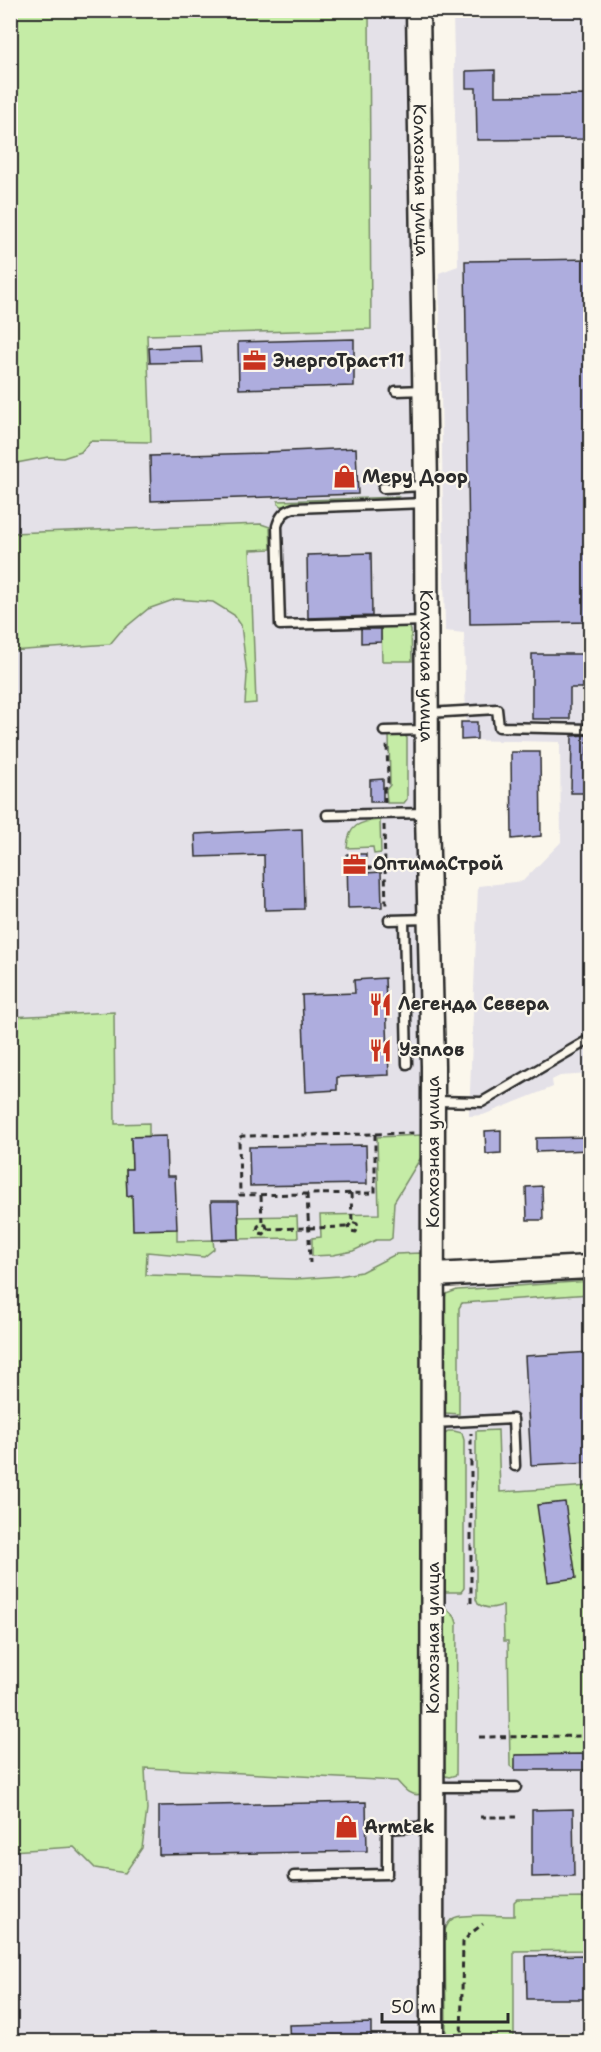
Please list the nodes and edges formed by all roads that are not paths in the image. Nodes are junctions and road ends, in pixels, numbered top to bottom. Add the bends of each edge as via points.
1 (418, 10) edge
2 (425, 390) junction
3 (396, 391) dead end
4 (383, 488) dead end
5 (426, 494) junction
6 (427, 621) junction
7 (427, 722) junction
8 (591, 729) edge
9 (385, 731) road end
10 (427, 813) junction
11 (327, 815) dead end
12 (429, 919) junction
13 (389, 920) dead end
14 (404, 920) junction
15 (591, 1039) edge
16 (407, 1064) dead end
17 (433, 1101) junction
18 (591, 1267) edge
19 (434, 1275) junction
20 (434, 1423) junction
21 (515, 1466) dead end
22 (433, 1787) junction
23 (516, 1787) dead end
24 (433, 1826) junction
25 (294, 1876) dead end
26 (432, 2042) edge

1 - 2 street, Колхозная улица
2 - 3 lane
2 - 5 street, Колхозная улица
4 - 5 lane
5 - 6 street, Колхозная улица
5 - 6 lane via 294,508 282,515 277,526 280,625
6 - 7 street, Колхозная улица
7 - 8 lane via 497,709 499,727
7 - 9 lane
7 - 10 street, Колхозная улица
10 - 11 lane
10 - 12 street, Колхозная улица
12 - 14 lane
12 - 17 street, Колхозная улица
13 - 14 lane
14 - 16 lane
15 - 17 lane via 482,1102
17 - 19 street, Колхозная улица
18 - 19 street
19 - 20 street, Колхозная улица
20 - 21 lane via 513,1419
20 - 22 street, Колхозная улица
22 - 23 lane
22 - 24 street, Колхозная улица
24 - 25 lane via 387,1828 387,1874
24 - 26 street, Колхозная улица

